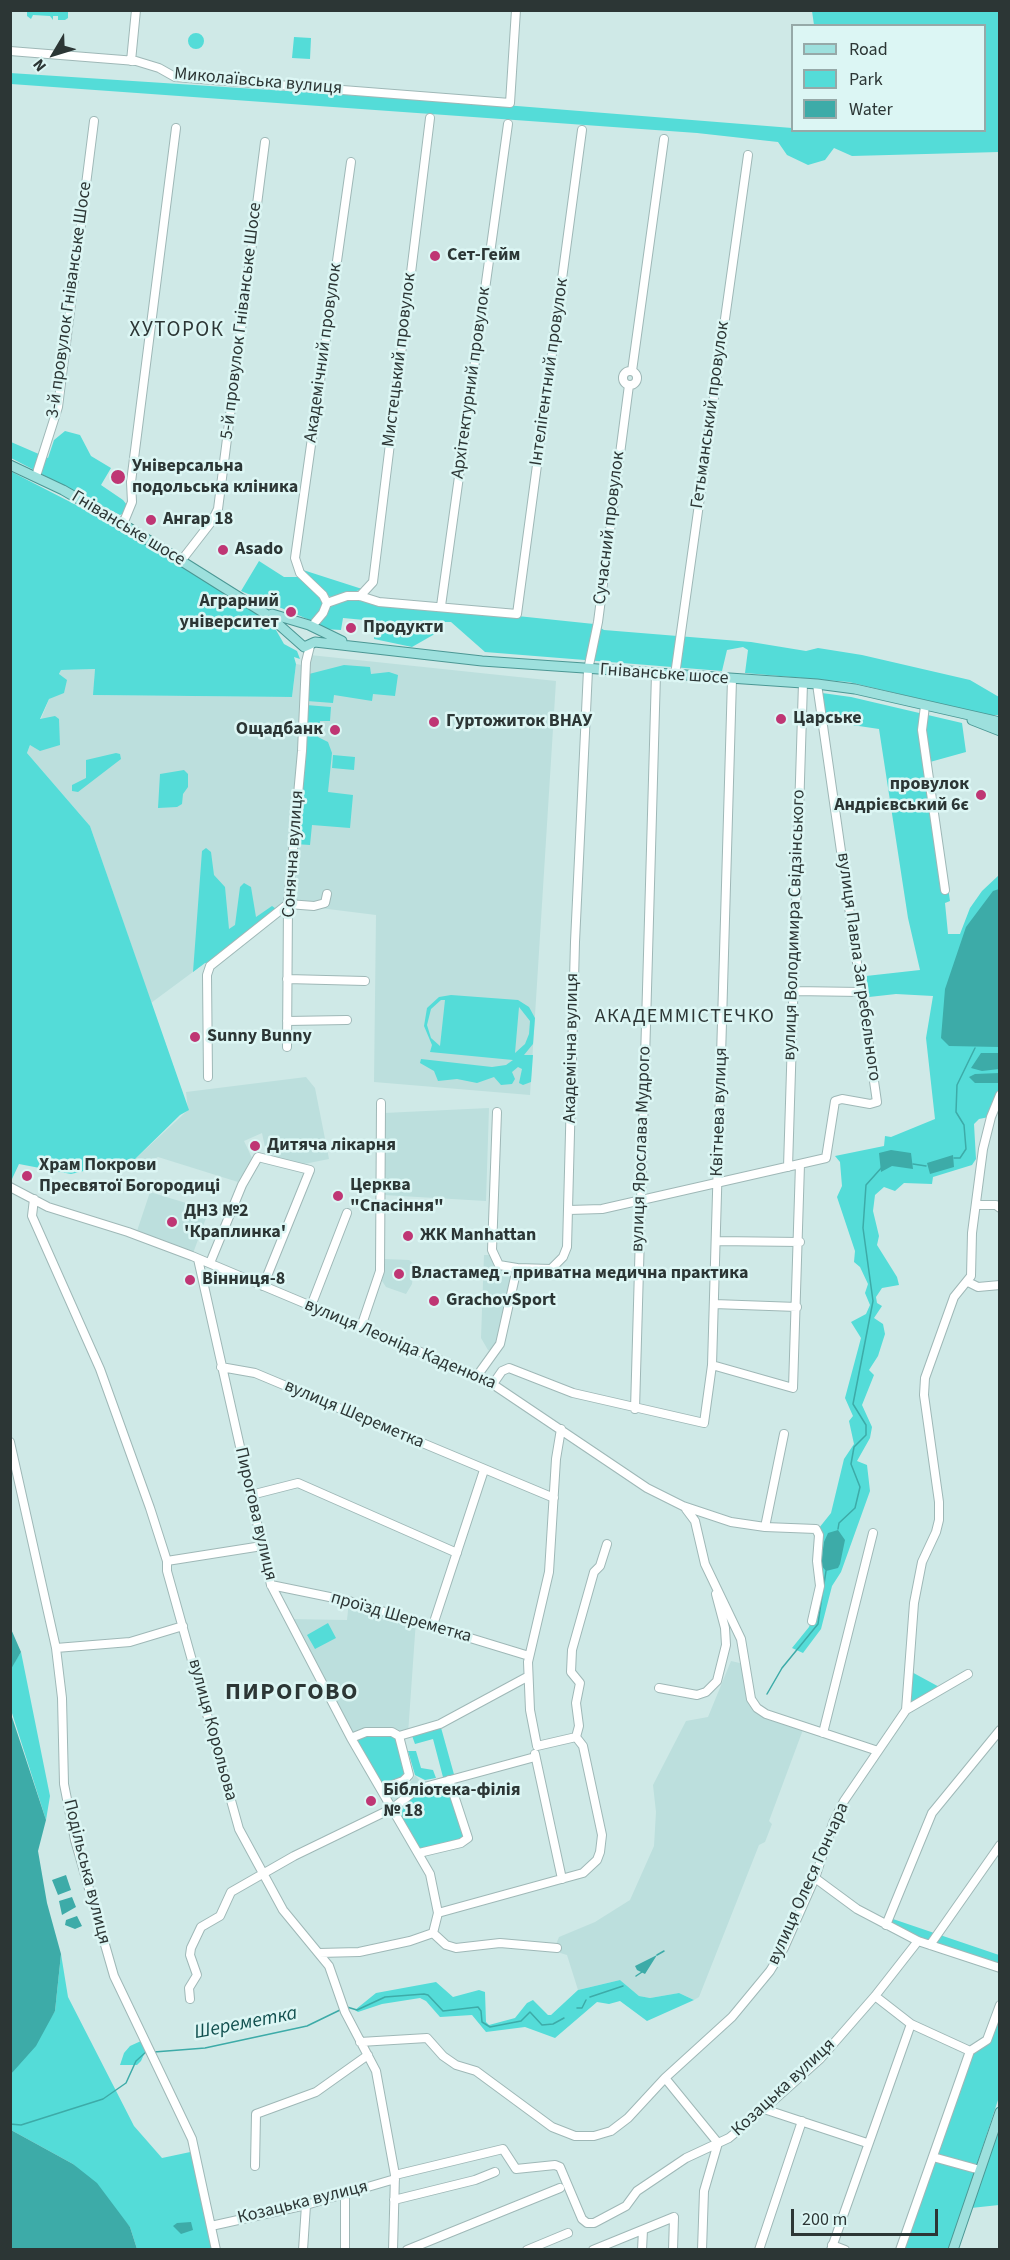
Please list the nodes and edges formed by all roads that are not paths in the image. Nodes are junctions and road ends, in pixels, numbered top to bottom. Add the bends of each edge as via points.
1 (136, 10) edge
2 (516, 10) edge
3 (10, 51) edge
4 (131, 61) junction
5 (430, 118) dead end
6 (94, 121) dead end
7 (508, 124) dead end
8 (176, 128) dead end
9 (582, 130) dead end
10 (664, 139) dead end
11 (265, 141) dead end
12 (748, 155) dead end
13 (351, 162) dead end
14 (10, 465) edge
15 (36, 477) junction
16 (123, 524) junction
17 (181, 561) junction
18 (360, 596) junction
19 (242, 600) junction
20 (327, 603) junction
21 (441, 606) junction
22 (310, 627) junction
23 (294, 637) junction
24 (308, 645) junction
25 (374, 649) junction
26 (588, 670) junction
27 (656, 674) junction
28 (675, 675) junction
29 (732, 679) junction
30 (803, 683) junction
31 (817, 684) junction
32 (925, 706) junction
33 (952, 712) junction
34 (999, 722) edge
35 (999, 729) edge
36 (945, 890) dead end
37 (327, 894) dead end
38 (288, 904) junction
39 (287, 980) junction
40 (365, 981) dead end
41 (793, 991) junction
42 (861, 992) junction
43 (347, 1020) dead end
44 (287, 1021) junction
45 (286, 1047) dead end
46 (208, 1077) dead end
47 (999, 1095) edge
48 (381, 1103) dead end
49 (497, 1112) dead end
50 (800, 1164) junction
51 (788, 1167) junction
52 (718, 1183) junction
53 (10, 1186) edge
54 (34, 1199) junction
55 (640, 1201) junction
56 (976, 1205) junction
57 (999, 1208) edge
58 (569, 1210) junction
59 (347, 1213) dead end
60 (716, 1241) junction
61 (800, 1242) junction
62 (198, 1259) junction
63 (210, 1263) junction
64 (518, 1268) junction
65 (968, 1282) junction
66 (999, 1285) edge
67 (263, 1286) junction
68 (714, 1304) junction
69 (311, 1306) junction
70 (797, 1307) junction
71 (361, 1327) junction
72 (712, 1365) junction
73 (221, 1368) junction
74 (477, 1376) junction
75 (493, 1384) junction
76 (635, 1409) junction
77 (561, 1429) junction
78 (784, 1434) dead end
79 (10, 1442) edge
80 (484, 1470) junction
81 (251, 1495) junction
82 (554, 1498) junction
83 (683, 1506) junction
84 (765, 1527) junction
85 (873, 1533) dead end
86 (606, 1544) dead end
87 (262, 1546) junction
88 (457, 1553) junction
89 (167, 1561) junction
90 (271, 1585) junction
91 (715, 1587) junction
92 (812, 1621) dead end
93 (433, 1625) junction
94 (183, 1626) junction
95 (56, 1648) junction
96 (529, 1656) junction
97 (968, 1674) dead end
98 (527, 1677) junction
99 (659, 1688) dead end
100 (906, 1710) junction
101 (999, 1730) edge
102 (823, 1733) junction
103 (399, 1736) junction
104 (576, 1737) junction
105 (351, 1738) junction
106 (537, 1746) junction
107 (878, 1751) junction
108 (535, 1757) junction
109 (449, 1780) junction
110 (381, 1790) junction
111 (393, 1808) junction
112 (999, 1845) edge
113 (419, 1853) junction
114 (262, 1874) junction
115 (815, 1878) junction
116 (562, 1879) junction
117 (438, 1914) junction
118 (886, 1925) junction
119 (433, 1933) junction
120 (918, 1941) junction
121 (930, 1945) junction
122 (557, 1948) dead end
123 (319, 1953) junction
124 (999, 1968) edge
125 (875, 1996) junction
126 (190, 1999) dead end
127 (999, 2005) edge
128 (911, 2024) junction
129 (360, 2042) junction
130 (970, 2051) junction
131 (368, 2055) junction
132 (665, 2078) junction
133 (764, 2109) junction
134 (999, 2112) edge
135 (802, 2121) junction
136 (718, 2143) junction
137 (867, 2143) junction
138 (933, 2157) junction
139 (255, 2166) dead end
140 (980, 2170) junction
141 (495, 2172) dead end
142 (395, 2177) junction
143 (560, 2188) dead end
144 (345, 2194) junction
145 (394, 2200) junction
146 (306, 2205) junction
147 (212, 2226) junction
148 (643, 2230) junction
149 (568, 2233) dead end
150 (831, 2247) edge
151 (601, 2248) edge
152 (216, 2250) edge
153 (303, 2250) edge
154 (345, 2250) edge
155 (393, 2250) edge
156 (407, 2250) edge
157 (527, 2250) edge
158 (593, 2250) edge
159 (642, 2250) edge
160 (673, 2250) edge
161 (702, 2250) edge
162 (759, 2250) edge
163 (845, 2250) edge
164 (900, 2250) edge
165 (953, 2250) edge

1 - 4 street
2 - 4 street, Миколаївська вулиця via 510,103 175,77
3 - 4 street, Миколаївська вулиця
5 - 18 street, Мистецький провулок via 373,582
6 - 15 street, 3-й провулок Гніванське Шосе via 58,407
7 - 21 street, Архітектурний провулок
8 - 16 street via 131,482 132,502
9 - 21 street, Інтелігентний провулок via 517,614
10 - 26 street, Сучасний провулок via 632,371 638,379 629,385 598,622
11 - 17 street, 5-й провулок Гніванське Шосе via 218,509
12 - 28 street, Гетьманський провулок
13 - 20 street, Академічний провулок via 295,558 300,573
14 - 15 main road, Гніванське шосе
15 - 16 main road, Гніванське шосе
16 - 17 main road, Гніванське шосе
17 - 19 main road, Гніванське шосе
18 - 20 street
18 - 21 street via 378,602
19 - 22 main road, Гніванське шосе
19 - 23 main road, Гніванське шосе
20 - 22 street
22 - 23 main road via 297,628
22 - 24 main road
22 - 25 main road, Гніванське шосе via 337,640
23 - 24 main road, Гніванське шосе
24 - 25 main road, Гніванське шосе
24 - 38 street, Сонячна вулиця
25 - 26 main road, Гніванське шосе
26 - 27 main road, Гніванське шосе
26 - 58 street, Академічна вулиця via 575,942
27 - 28 main road, Гніванське шосе
27 - 55 street, вулиця Ярослава Мудрого
28 - 29 main road, Гніванське шосе
29 - 30 main road, Гніванське шосе
29 - 52 street, Квітнева вулиця
30 - 31 main road, Гніванське шосе
30 - 41 street, вулиця Володимира Свідзінського
31 - 32 main road, Гніванське шосе
31 - 42 street, вулиця Павла Загребельного
32 - 33 main road, Гніванське шосе
32 - 36 street via 922,730
33 - 34 main road, Гніванське шосе
33 - 35 main road, Гніванське шосе
37 - 38 street via 325,903 314,906
38 - 39 street, Сонячна вулиця
38 - 46 street via 209,969
39 - 40 street
39 - 44 street, Сонячна вулиця
41 - 42 street
41 - 51 street, вулиця Володимира Свідзінського
42 - 50 street, вулиця Павла Загребельного via 877,1102 837,1099 826,1158
43 - 44 street
44 - 45 street, Сонячна вулиця
47 - 56 street via 986,1133
48 - 71 street via 380,1271
49 - 64 street via 492,1250 499,1265
50 - 51 street, вулиця Павла Загребельного
50 - 61 street
51 - 52 street, вулиця Павла Загребельного
52 - 55 street, вулиця Павла Загребельного
52 - 60 street, Квітнева вулиця
53 - 54 street
54 - 62 street
54 - 89 street, вулиця Корольова via 33,1216 100,1369
55 - 58 street, вулиця Павла Загребельного via 595,1210
55 - 76 street, вулиця Ярослава Мудрого
56 - 57 street
56 - 65 street via 972,1273
58 - 64 street, Академічна вулиця via 563,1257 550,1269
59 - 69 street
60 - 61 street
60 - 68 street, Квітнева вулиця
61 - 70 street
62 - 63 street, вулиця Леоніда Каденюка
62 - 73 street, Пирогова вулиця
63 - 67 street, вулиця Леоніда Каденюка
63 - 67 street via 242,1185 258,1157 310,1170
64 - 74 street via 500,1344
65 - 66 street via 978,1287
65 - 100 street via 952,1300 925,1378 939,1512 936,1532 922,1563 914,1604
67 - 69 street, вулиця Леоніда Каденюка
68 - 70 street
68 - 72 street, Квітнева вулиця
69 - 71 street, вулиця Леоніда Каденюка
70 - 72 street via 793,1388
71 - 74 street, вулиця Леоніда Каденюка
72 - 76 street, Квітнева вулиця via 704,1423
73 - 80 street, вулиця Шереметка via 255,1373
73 - 81 street, Пирогова вулиця
74 - 75 street, вулиця Леоніда Каденюка
75 - 76 street via 509,1368 569,1392
75 - 77 street, вулиця Леоніда Каденюка
77 - 82 street
77 - 83 street, вулиця Леоніда Каденюка via 647,1488
78 - 84 street
79 - 95 street, Подільська вулиця
80 - 82 street, вулиця Шереметка
80 - 88 street
81 - 87 street, Пирогова вулиця
81 - 88 street via 298,1484
82 - 96 street via 548,1580
83 - 84 street, вулиця Леоніда Каденюка via 724,1520
83 - 91 street via 695,1521
84 - 92 street, вулиця Леоніда Каденюка via 813,1528 818,1532 820,1586
85 - 102 street
86 - 104 street via 572,1650 571,1672 580,1683
87 - 89 street
87 - 90 street, Пирогова вулиця
88 - 93 street
89 - 94 street, вулиця Корольова
90 - 93 street, проїзд Шереметка via 349,1601
90 - 105 street, Пирогова вулиця
91 - 99 street via 726,1645 717,1681 697,1695
91 - 102 street via 741,1639 751,1699 757,1708
93 - 96 street, проїзд Шереметка
94 - 95 street via 130,1642
94 - 114 street, вулиця Корольова via 239,1830
95 - 147 street, Подільська вулиця via 63,1698 64,1784 75,1840 114,1976 192,2139
96 - 98 street
97 - 100 street
98 - 103 street via 440,1724
98 - 106 street
100 - 107 street, вулиця Олеся Гончара
101 - 118 street via 932,1813
102 - 107 street
103 - 105 street via 392,1732 366,1732
103 - 110 street via 409,1776
104 - 106 street
104 - 116 street via 586,1752 602,1845 597,1860 583,1873
105 - 110 street, Пирогова вулиця
106 - 108 street
107 - 115 street, вулиця Олеся Гончара via 833,1823
108 - 109 street
108 - 116 street
109 - 111 street via 417,1789
109 - 113 street via 468,1838
110 - 111 street, Пирогова вулиця
111 - 113 street, Пирогова вулиця
111 - 114 street
112 - 121 street
113 - 117 street, Пирогова вулиця via 431,1877
114 - 123 street, вулиця Корольова via 283,1910
114 - 126 street via 229,1894 219,1918 197,1933 190,1950 197,1975 189,1988
115 - 118 street
115 - 132 street, вулиця Олеся Гончара via 770,1971 732,2017
116 - 117 street
117 - 119 street, Пирогова вулиця
118 - 120 street
119 - 122 street via 456,1948 500,1943
119 - 123 street via 359,1952
120 - 121 street
120 - 125 street, Козацька вулиця
121 - 124 street
123 - 129 street, вулиця Корольова
125 - 128 street
125 - 133 street, Козацька вулиця via 820,2059
127 - 130 street via 987,2040
128 - 130 street
128 - 137 street
129 - 131 street, вулиця Корольова
129 - 132 street, вулиця Олеся Гончара via 427,2038 443,2056 476,2071 552,2127 582,2136 618,2127
130 - 138 street
131 - 139 street via 316,2092 256,2114
131 - 142 street, вулиця Корольова via 381,2090
132 - 136 street
133 - 135 street
133 - 136 street, Козацька вулиця
134 - 140 main road
135 - 137 street
135 - 162 street
136 - 142 street, Козацька вулиця via 686,2157 639,2190 626,2206 592,2223 580,2216 560,2167 516,2169 503,2149
136 - 161 street via 704,2191
137 - 150 street
138 - 140 street
138 - 164 street
140 - 165 main road
141 - 145 street
142 - 144 street, Козацька вулиця
142 - 145 street, вулиця Корольова
143 - 156 street
144 - 146 street, Козацька вулиця
144 - 154 street
145 - 155 street, вулиця Корольова
146 - 147 street, Козацька вулиця
146 - 153 street
147 - 152 street, Подільська вулиця
148 - 151 street
148 - 159 street
148 - 160 street via 674,2217
149 - 157 street
150 - 163 street
151 - 158 street

